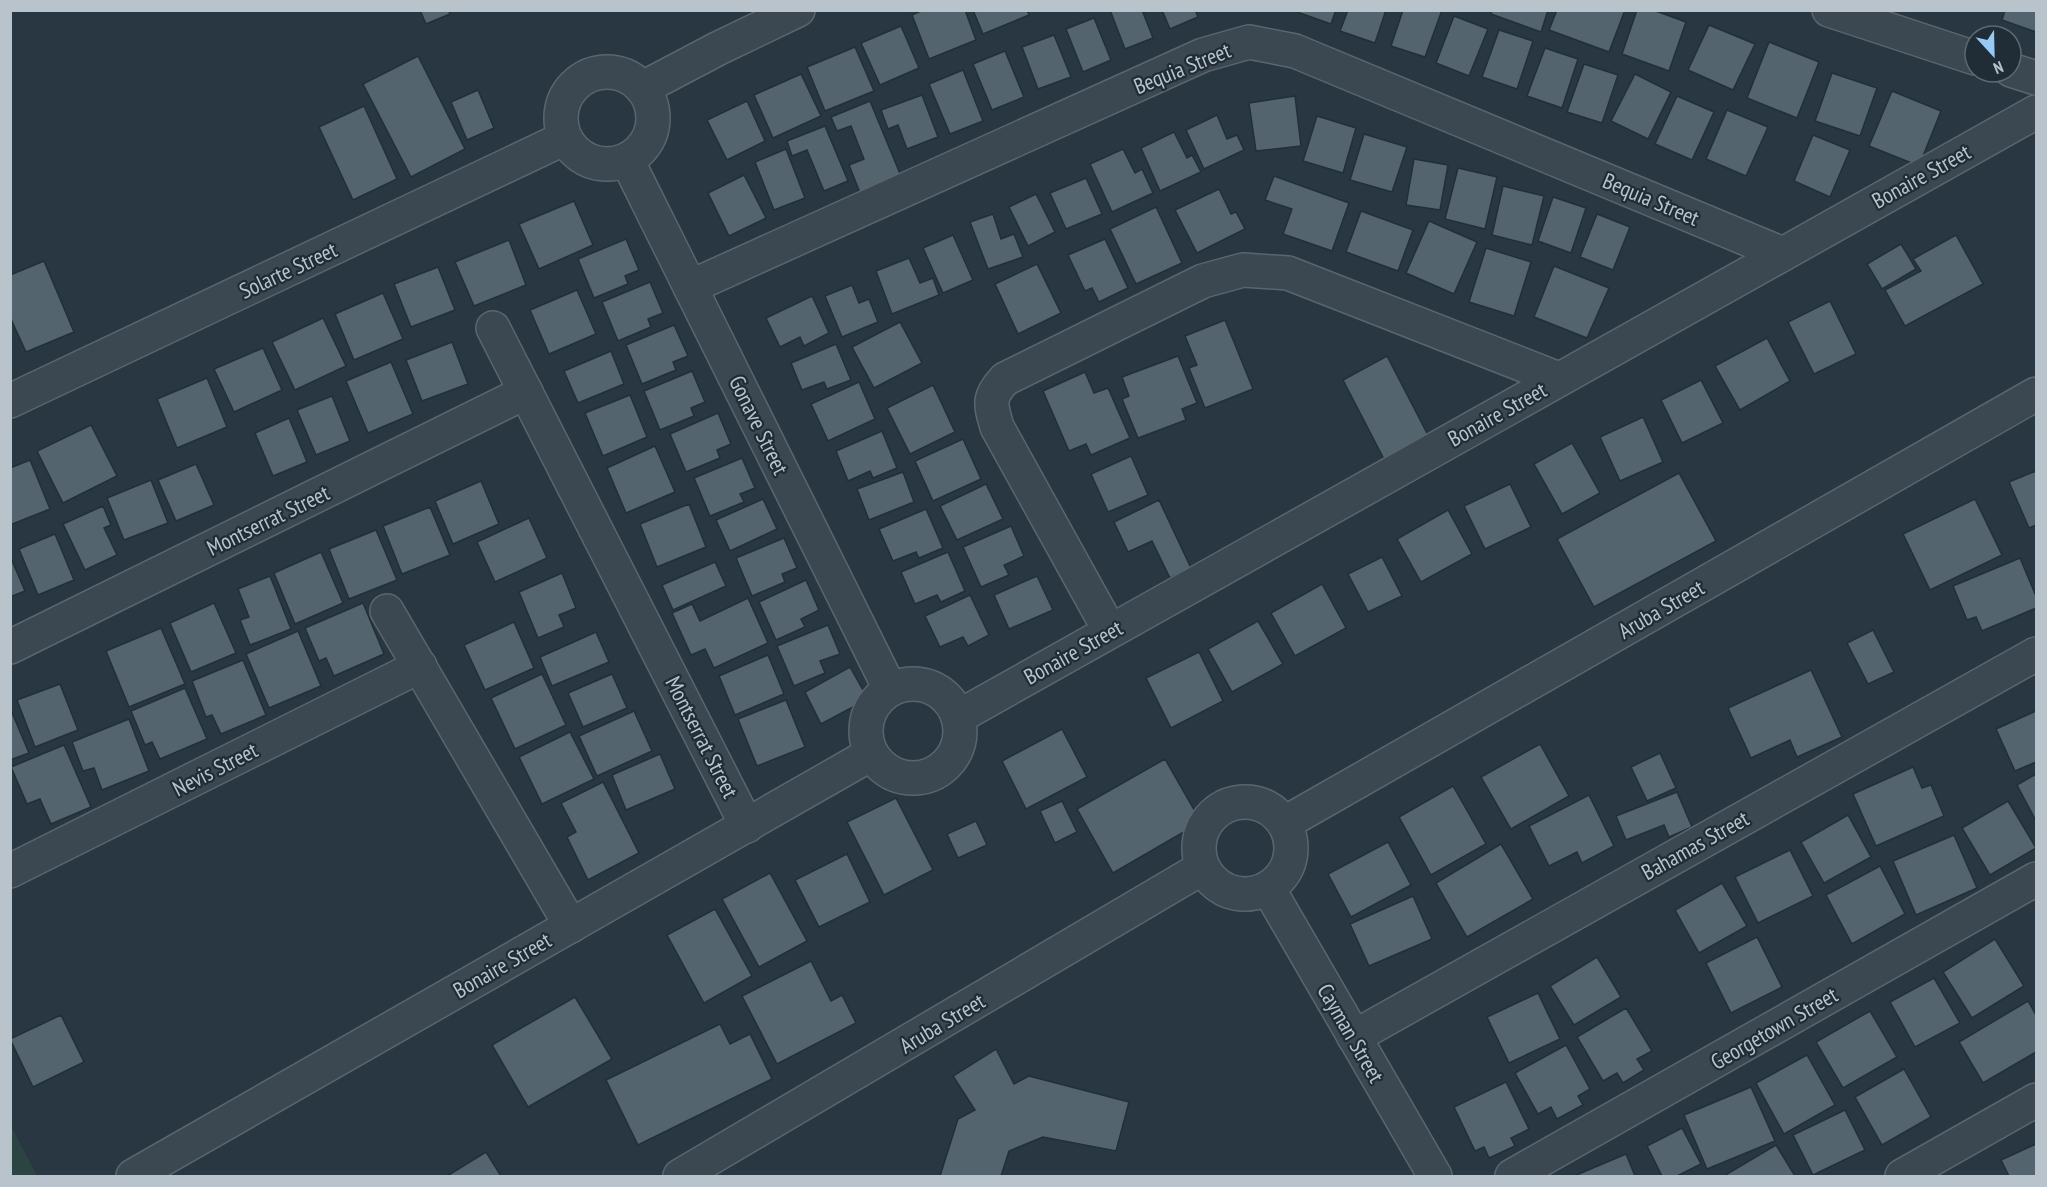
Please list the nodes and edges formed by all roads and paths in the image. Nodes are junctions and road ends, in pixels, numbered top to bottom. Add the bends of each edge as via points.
1 (798, 10) edge
2 (1829, 10) edge
3 (1963, 54) edge
4 (643, 88) junction
5 (2037, 112) edge
6 (565, 138) junction
7 (627, 160) junction
8 (1783, 254) junction
9 (690, 287) junction
10 (493, 328) dead end
11 (1559, 379) junction
12 (526, 392) junction
13 (2037, 394) edge
14 (10, 401) edge
15 (387, 611) dead end
16 (1110, 631) junction
17 (10, 647) edge
18 (2037, 654) edge
19 (420, 666) junction
20 (890, 689) junction
21 (958, 717) junction
22 (871, 754) junction
23 (1285, 823) junction
24 (747, 826) junction
25 (1202, 868) junction
26 (10, 872) edge
27 (2037, 879) edge
28 (1268, 888) junction
29 (571, 926) junction
30 (1353, 1037) junction
31 (2037, 1100) edge
32 (133, 1176) edge
33 (680, 1176) edge
34 (1435, 1176) edge
35 (1512, 1176) edge
36 (1902, 1176) edge

1 - 4 street
2 - 3 street
4 - 6 street via 624,74 608,71 579,81 561,107
4 - 7 street via 653,105 653,129 642,150
5 - 8 street, Bonaire Street
6 - 7 street via 587,160 602,164
6 - 14 street, Solarte Street
7 - 9 street, Gonave Street
8 - 9 street, Bequia Street via 1295,51 1249,42 1203,55
8 - 11 street, Bonaire Street
9 - 20 street, Gonave Street
10 - 12 street, Montserrat Street
11 - 16 street, Bonaire Street
11 - 16 street via 1288,273 1243,270 1203,281 1005,379 994,390 990,404 997,427
12 - 17 street, Montserrat Street
12 - 24 street, Montserrat Street
13 - 23 street, Aruba Street
15 - 19 street
16 - 21 street, Bonaire Street
18 - 30 street, Bahamas Street
19 - 26 street, Nevis Street
19 - 29 street
20 - 21 street via 917,684 931,687 952,704
20 - 22 street via 878,698 865,726
21 - 22 street via 957,748 938,771 924,777 894,775
22 - 24 street, Bonaire Street
23 - 25 street via 1261,804 1230,803 1216,811 1199,837
23 - 28 street via 1291,841 1291,860 1286,871
24 - 29 street, Bonaire Street
25 - 28 street via 1223,889 1238,894
25 - 33 street, Aruba Street
27 - 35 street, Georgetown Street
28 - 30 street, Cayman Street
29 - 32 street, Bonaire Street
30 - 34 street, Cayman Street
31 - 36 street

